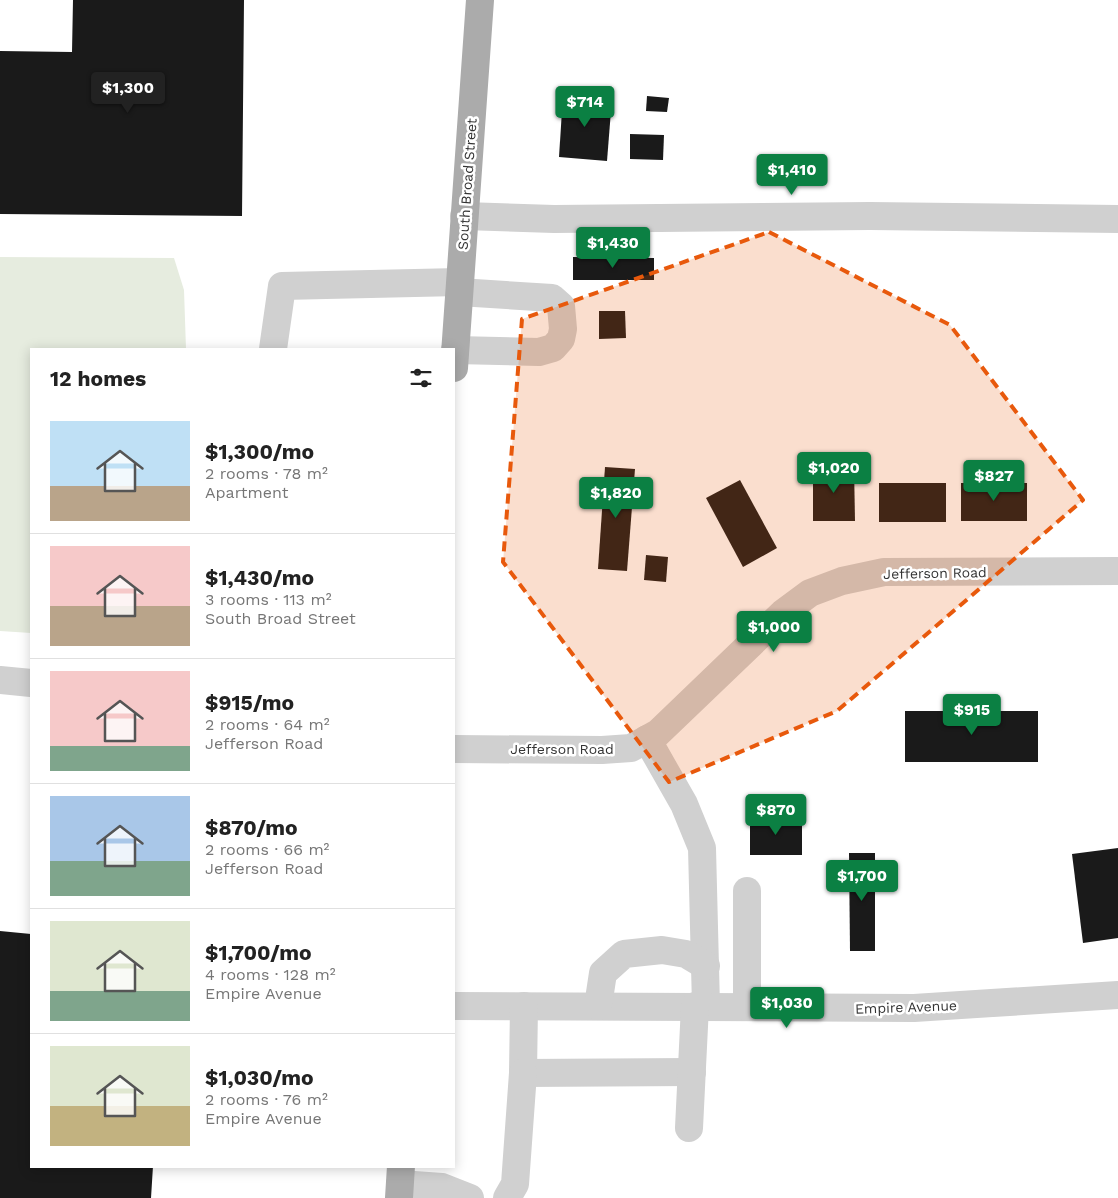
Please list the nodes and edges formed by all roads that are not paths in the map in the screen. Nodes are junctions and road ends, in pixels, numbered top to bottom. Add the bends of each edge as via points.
1 (480, 0) edge
2 (464, 216) junction
3 (1118, 219) edge
4 (459, 287) junction
5 (273, 348) edge
6 (455, 348) edge
7 (455, 359) edge
8 (1118, 571) edge
9 (0, 680) edge
10 (30, 683) edge
11 (647, 739) junction
12 (455, 749) edge
13 (747, 891) dead end
14 (706, 966) junction
15 (1118, 996) edge
16 (455, 1006) edge
17 (524, 1006) junction
18 (598, 1006) junction
19 (700, 1006) junction
20 (747, 1007) junction
21 (523, 1072) junction
22 (692, 1072) junction
23 (690, 1128) dead end
24 (400, 1183) edge
25 (470, 1198) edge
26 (507, 1198) edge

1 - 2 main road, South Broad Street
2 - 3 street via 554,219 870,216
2 - 4 main road, South Broad Street
4 - 5 street via 282,286
4 - 6 main road, South Broad Street
4 - 7 street via 552,298 561,306 562,329 561,339 553,348 539,352
8 - 11 street, Jefferson Road via 884,572 842,581 810,593 783,614 658,733
9 - 10 street
11 - 12 street, Jefferson Road via 631,748 602,750
11 - 14 street via 684,804 702,848
13 - 20 street
14 - 18 street via 686,954 662,950 624,954 603,973
14 - 19 street
15 - 20 street, Empire Avenue via 914,1008
16 - 17 street, Empire Avenue
17 - 18 street, Empire Avenue
17 - 21 street
18 - 19 street, Empire Avenue
19 - 20 street, Empire Avenue
19 - 22 street
21 - 22 street
21 - 26 street via 515,1184
22 - 23 street
24 - 25 street via 442,1186

